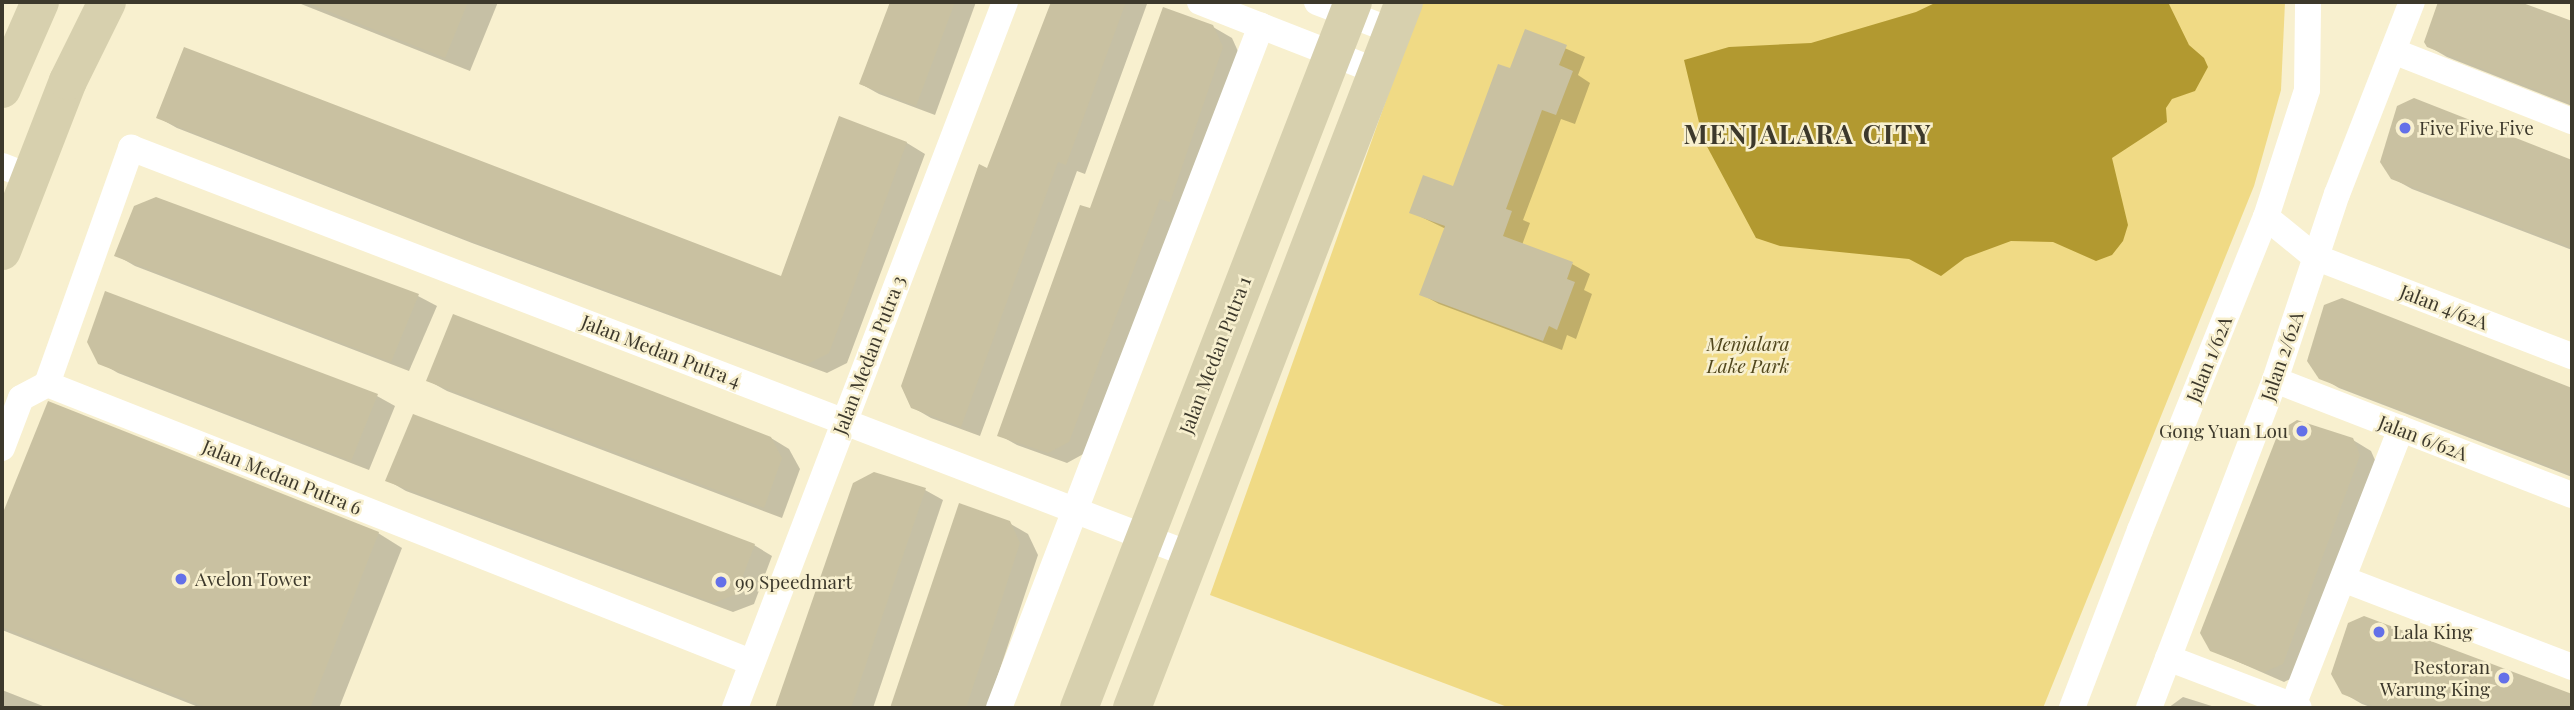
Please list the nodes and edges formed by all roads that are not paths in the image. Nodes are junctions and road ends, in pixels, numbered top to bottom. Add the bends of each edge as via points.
1 (40, 2) edge
2 (107, 2) edge
3 (1005, 2) edge
4 (1200, 2) edge
5 (2308, 2) edge
6 (2412, 2) edge
7 (1340, 6) edge
8 (1398, 16) edge
9 (1261, 26) junction
10 (2393, 51) junction
11 (1333, 56) junction
12 (1376, 71) junction
13 (2, 89) edge
14 (2572, 121) edge
15 (16, 171) edge
16 (2266, 217) junction
17 (2, 251) edge
18 (2315, 257) junction
19 (2572, 356) edge
20 (2275, 380) junction
21 (47, 384) junction
22 (844, 422) junction
23 (2401, 429) junction
24 (2, 447) edge
25 (2572, 495) edge
26 (1075, 511) junction
27 (1144, 537) junction
28 (1191, 555) junction
29 (2343, 579) junction
30 (2168, 658) junction
31 (751, 662) junction
32 (2571, 662) edge
33 (2294, 707) edge
34 (734, 708) edge
35 (999, 708) edge
36 (1079, 708) edge
37 (1132, 708) edge
38 (2072, 708) edge
39 (2149, 708) edge

1 - 13 street
2 - 15 street
3 - 22 street, Jalan Medan Putra 3
4 - 9 street
5 - 16 street, Jalan 1/62A via 2307,90
6 - 10 street, Jalan 2/62A
7 - 8 street
7 - 11 street, Jalan Medan Putra 1
8 - 12 street
9 - 11 street
9 - 26 street
10 - 14 street
10 - 18 street, Jalan 2/62A
11 - 12 street
11 - 27 street, Jalan Medan Putra 1
12 - 28 street
15 - 17 street
16 - 18 street, Jalan 4/62A
16 - 38 street, Jalan 1/62A
18 - 19 street, Jalan 4/62A
18 - 20 street, Jalan 2/62A
20 - 23 street, Jalan 6/62A
20 - 30 street, Jalan 2/62A
21 - 22 street, Jalan Medan Putra 4 via 131,148
21 - 24 street via 21,398
21 - 31 street, Jalan Medan Putra 6
22 - 26 street, Jalan Medan Putra 4
22 - 31 street, Jalan Medan Putra 3
23 - 25 street, Jalan 6/62A
23 - 29 street
26 - 27 street, Jalan Medan Putra 4
26 - 35 street
27 - 28 street, Jalan Medan Putra 4
27 - 36 street, Jalan Medan Putra 1
28 - 37 street
29 - 32 street
29 - 33 street
30 - 33 street
30 - 39 street, Jalan 2/62A
31 - 34 street, Jalan Medan Putra 3

